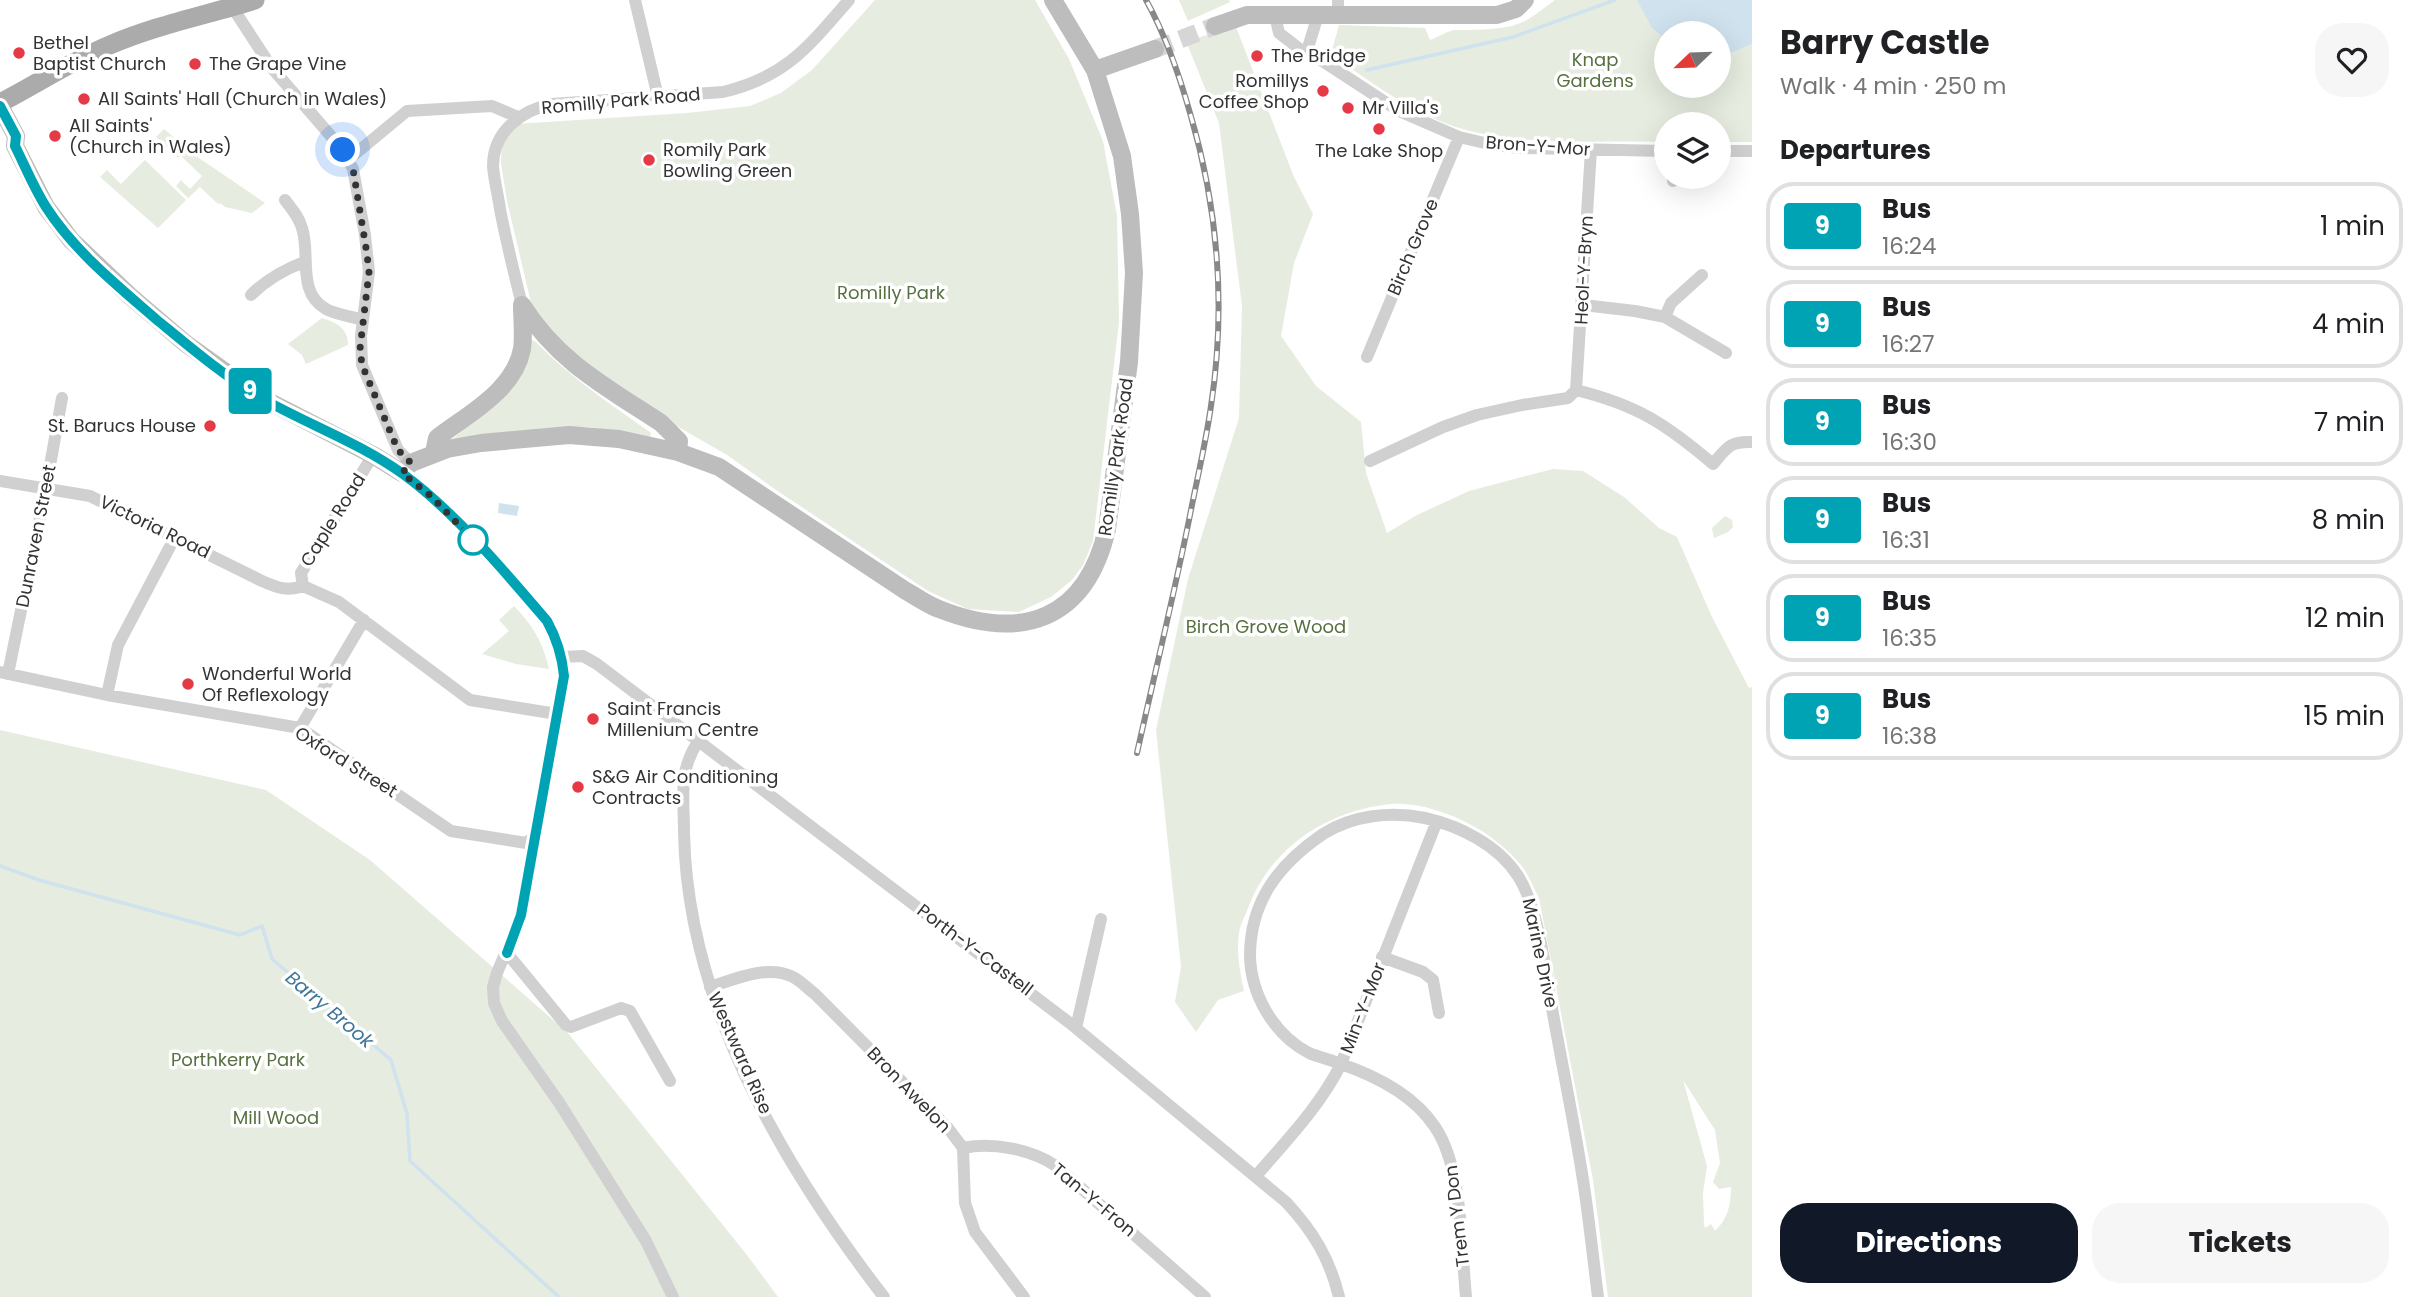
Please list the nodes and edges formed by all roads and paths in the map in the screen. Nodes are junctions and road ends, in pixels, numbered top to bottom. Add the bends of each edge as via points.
1 (255, 0) edge
2 (635, 0) edge
3 (849, 0) edge
4 (1053, 0) edge
5 (1525, 0) edge
6 (230, 4) edge
7 (1338, 7) edge
8 (1275, 15) junction
9 (1318, 15) junction
10 (1215, 26) tunnel mouth
11 (1155, 49) tunnel mouth
12 (1307, 51) junction
13 (1095, 71) junction
14 (44, 77) junction
15 (0, 91) edge
16 (658, 97) junction
17 (0, 104) edge
18 (518, 117) junction
19 (0, 128) edge
20 (1458, 137) junction
21 (15, 146) junction
22 (1591, 150) junction
23 (1654, 151) edge
24 (1731, 151) edge
25 (1752, 151) edge
26 (349, 159) junction
27 (285, 200) dead end
28 (304, 262) junction
29 (1702, 275) dead end
30 (251, 295) dead end
31 (522, 305) junction
32 (1583, 305) junction
33 (1665, 317) junction
34 (363, 320) junction
35 (1726, 353) dead end
36 (1367, 358) dead end
37 (1576, 390) junction
38 (62, 398) dead end
39 (1752, 442) edge
40 (678, 452) junction
41 (434, 453) junction
42 (373, 455) junction
43 (1370, 461) dead end
44 (406, 468) junction
45 (0, 481) edge
46 (46, 488) junction
47 (175, 537) junction
48 (303, 586) junction
49 (364, 621) junction
50 (562, 657) junction
51 (4, 673) edge
52 (107, 695) junction
53 (557, 714) junction
54 (299, 728) junction
55 (699, 740) junction
56 (1437, 821) junction
57 (534, 838) junction
58 (1101, 919) dead end
59 (507, 953) junction
60 (1382, 957) junction
61 (710, 987) junction
62 (1439, 1013) dead end
63 (1076, 1028) junction
64 (1341, 1064) junction
65 (670, 1081) dead end
66 (963, 1148) junction
67 (1256, 1176) junction
68 (673, 1297) edge
69 (884, 1297) edge
70 (1024, 1297) edge
71 (1205, 1297) edge
72 (1339, 1297) edge
73 (1466, 1297) edge
74 (1598, 1297) edge

1 - 6 main road
2 - 16 street
3 - 16 street, Romilly Park Road via 798,56 765,78 723,92
4 - 13 street, Romilly Park Road
5 - 7 street via 1516,9 1497,15
6 - 14 main road via 124,39
6 - 26 street via 272,68
7 - 9 street
8 - 9 street
8 - 10 street via 1247,15
8 - 12 street, Bron-Y-Mor via 1279,33
9 - 12 street
11 - 13 street
12 - 20 street, Bron-Y-Mor via 1399,111
13 - 40 street, Romilly Park Road via 1122,156 1134,273 1129,362 1107,530 1088,581 1067,605 1027,622 1001,624 939,609 719,467
14 - 15 main road
14 - 17 main road
16 - 18 street, Romilly Park Road via 552,104
17 - 21 street via 16,136
18 - 26 street via 492,106 407,111
18 - 31 street, Romilly Park Road via 502,135 493,165
19 - 21 street
20 - 22 street, Bron-Y-Mor via 1518,148
20 - 36 street, Birch Grove
21 - 42 street via 46,207 71,240 130,296 244,387
22 - 23 street, Bron-Y-Mor
22 - 32 street, Heol-Y-Bryn
24 - 25 street
26 - 34 street via 369,272
27 - 28 street via 303,228
28 - 30 street via 281,271
28 - 34 street via 317,302
29 - 33 street via 1671,303
31 - 40 street, Romilly Park Road via 562,354 671,432 678,441
31 - 41 street, Romilly Park Road via 522,349 513,371 502,389 437,438
32 - 33 street
32 - 37 street, Heol-Y-Bryn
33 - 35 street
34 - 44 street via 362,365
37 - 39 street via 1646,414 1713,464 1730,444
37 - 43 street via 1568,398 1477,415
38 - 46 street, Dunraven Street
40 - 41 street, Romilly Park Road via 619,439 569,435 481,443
41 - 44 street, Romilly Park Road
42 - 44 street
42 - 48 street, Caple Road via 301,573
44 - 50 street via 533,605 552,630
45 - 46 street, Victoria Road
46 - 47 street, Victoria Road via 90,496
46 - 51 street, Dunraven Street
47 - 48 street, Victoria Road via 281,589
47 - 52 street via 118,645
48 - 49 street, Victoria Road via 339,602
49 - 53 street, Victoria Road via 470,700
49 - 54 street
50 - 53 street via 564,676
50 - 55 street, Porth-Y-Castell via 583,656 597,664
51 - 52 street, Oxford Street
52 - 54 street, Oxford Street
53 - 57 street
54 - 57 street, Oxford Street via 452,831 526,843
55 - 61 street, Westward Rise via 683,772 684,852 689,897
55 - 63 street, Porth-Y-Castell
56 - 60 street, Min-Y-Mor
56 - 64 street, Marine Drive via 1382,814 1330,830 1281,870 1254,918 1250,960 1255,988 1271,1020 1290,1041
56 - 74 street, Marine Drive via 1469,833 1500,856 1529,897 1583,1180
57 - 59 street via 521,915
58 - 63 street
59 - 65 street via 566,1026 621,1008 630,1011
59 - 68 street via 493,988 502,1021 646,1241
60 - 62 street via 1433,980
60 - 64 street, Min-Y-Mor
61 - 66 street, Bron Awelon via 771,972 793,977 853,1032
61 - 69 street, Westward Rise via 732,1046 776,1135 838,1238
63 - 67 street, Porth-Y-Castell
64 - 67 street, Min-Y-Mor via 1312,1111
64 - 73 street, Trem Y Don via 1410,1100 1435,1126 1455,1178
66 - 70 street, Bron Awelon via 968,1217
66 - 71 street, Tan-Y-Fron via 992,1147 1043,1157
67 - 72 street, Porth-Y-Castell via 1308,1226 1321,1245

